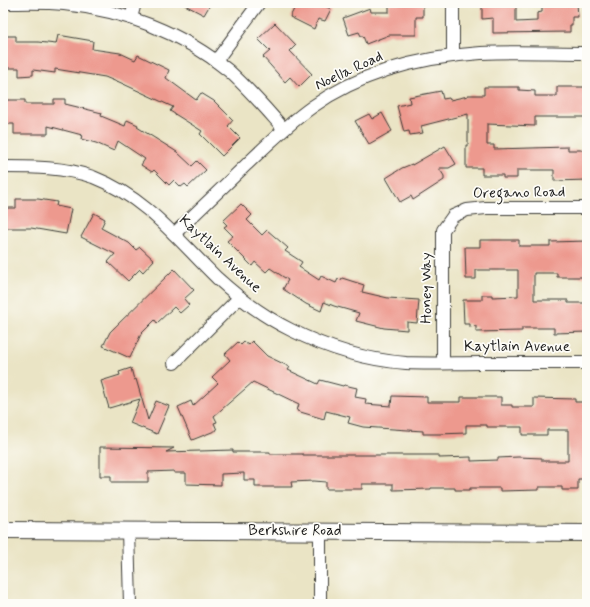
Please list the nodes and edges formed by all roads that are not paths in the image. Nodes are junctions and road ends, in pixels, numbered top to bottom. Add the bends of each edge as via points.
1 (3, 3) edge
2 (135, 3) edge
3 (259, 3) edge
4 (453, 3) edge
5 (131, 18) junction
6 (587, 52) edge
7 (453, 56) junction
8 (216, 61) junction
9 (284, 128) junction
10 (3, 167) edge
11 (587, 208) edge
12 (453, 216) joint
13 (174, 234) junction
14 (240, 297) junction
15 (174, 363) dead end
16 (443, 363) junction
17 (587, 363) edge
18 (3, 530) edge
19 (128, 530) junction
20 (320, 531) junction
21 (587, 533) edge
22 (130, 604) edge
23 (320, 604) edge

1 - 5 street via 64,4
2 - 5 street
3 - 8 street
4 - 7 street
5 - 8 street via 182,40
6 - 7 street, Noella Road via 481,53
7 - 9 street, Noella Road via 392,68 367,77 313,106
8 - 9 street via 251,92
9 - 13 street, Noella Road
10 - 13 street, Kaytlain Avenue via 67,170 112,185 149,210
11 - 12 street, Oregano Road via 486,208 467,210
12 - 16 street, Honey Way via 443,230
13 - 14 street, Kaytlain Avenue
14 - 15 street
14 - 16 street, Kaytlain Avenue via 290,330 344,352 374,359
16 - 17 street, Kaytlain Avenue
18 - 19 street, Berkshire Road
19 - 20 street, Berkshire Road
19 - 22 street
20 - 21 street, Berkshire Road
20 - 23 street

